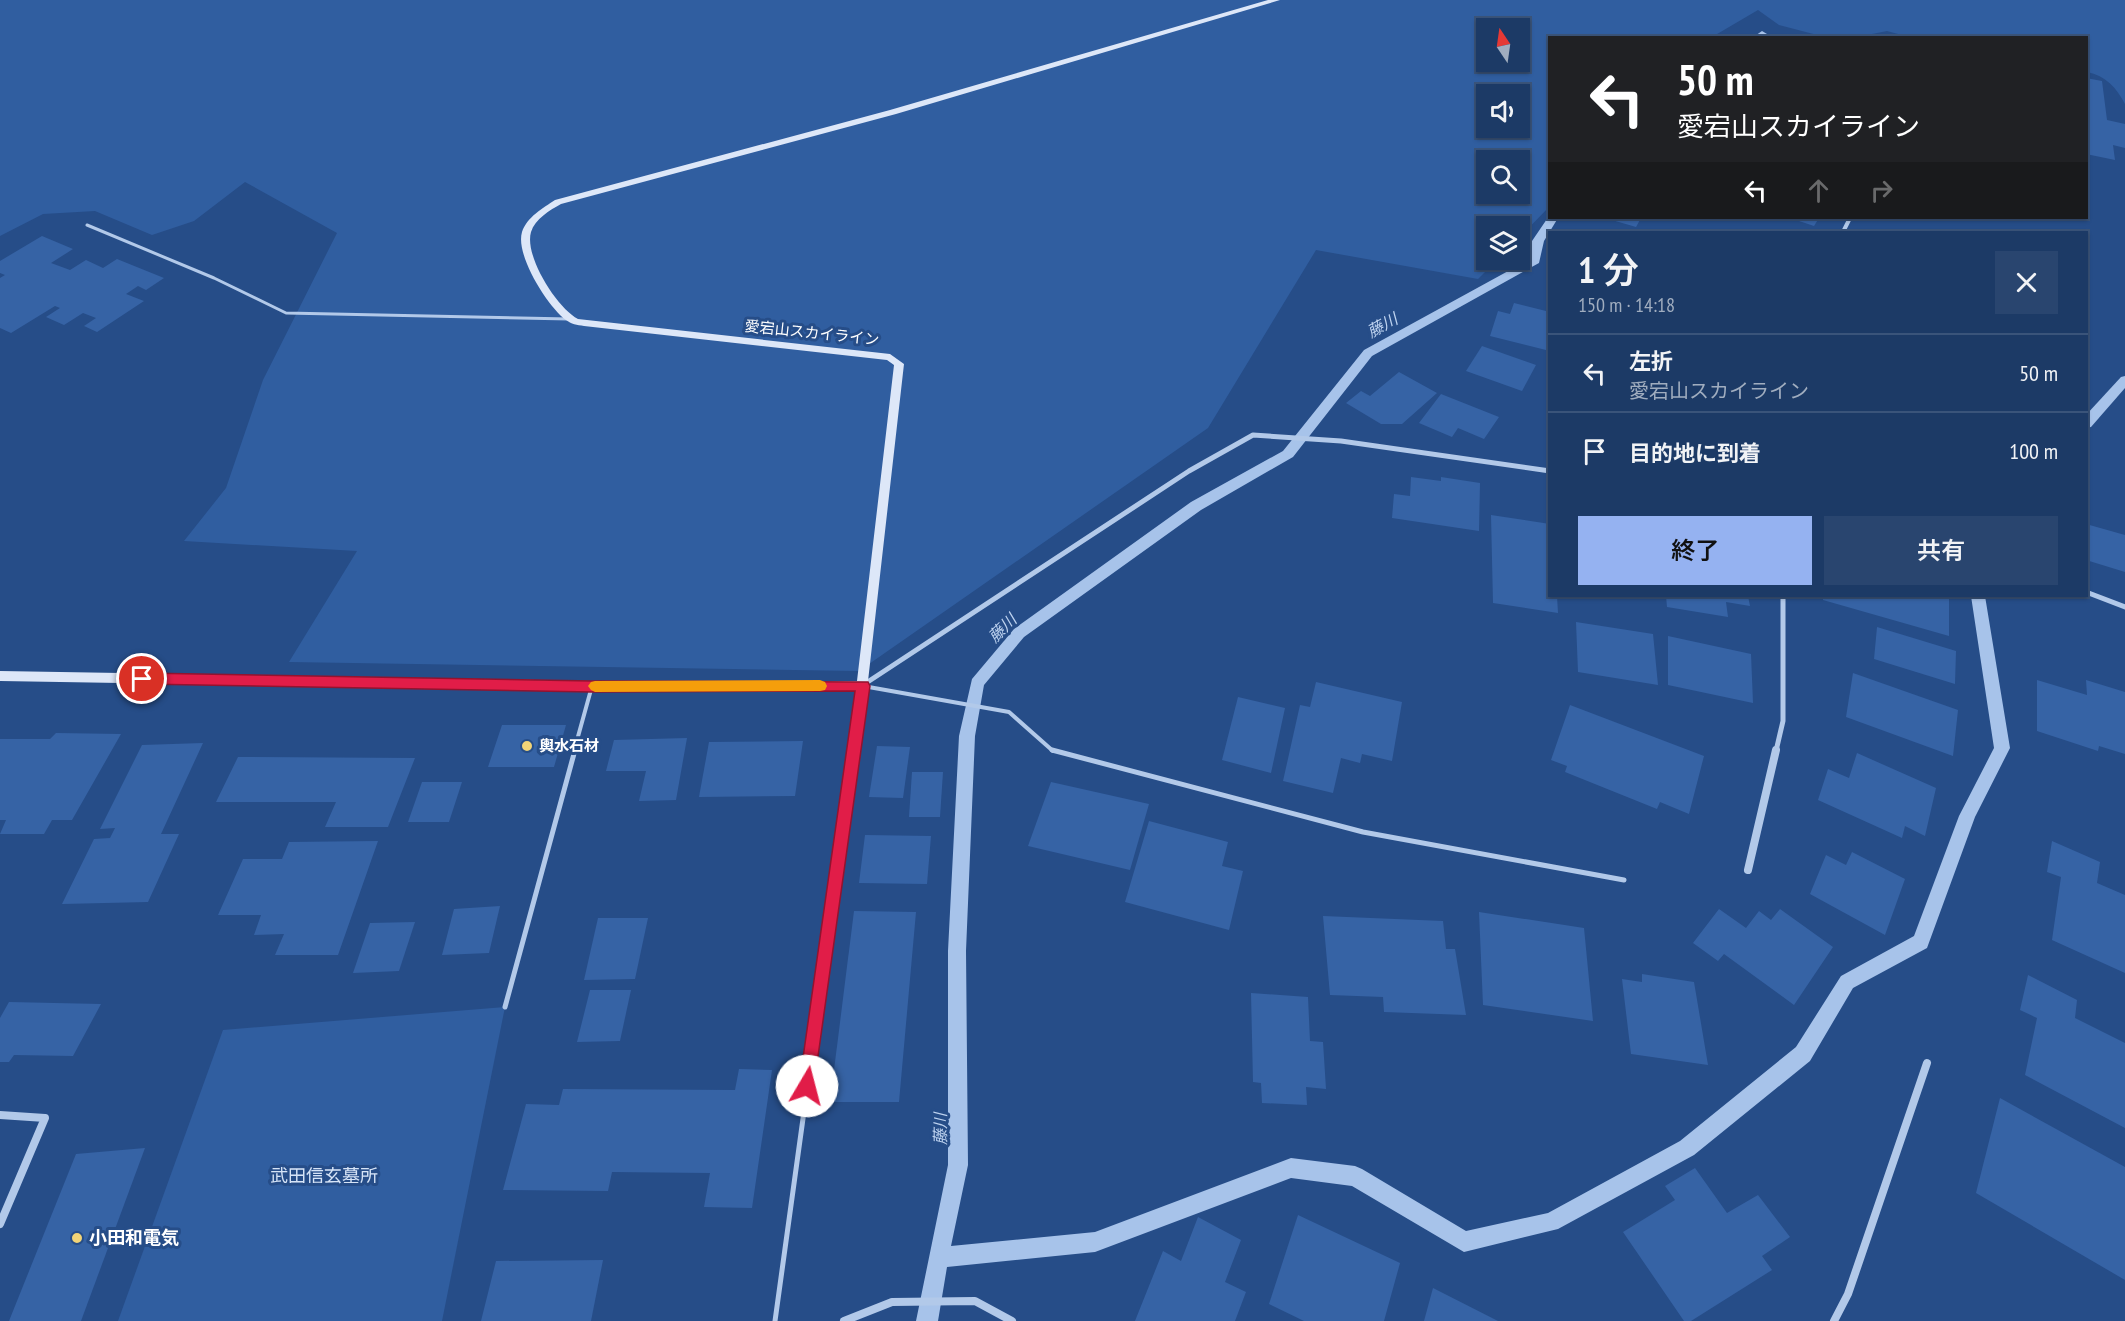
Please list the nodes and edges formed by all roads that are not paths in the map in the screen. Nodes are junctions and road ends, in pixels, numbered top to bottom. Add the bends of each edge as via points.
1 (1276, 0) edge
2 (87, 225) dead end
3 (572, 320) junction
4 (1548, 471) edge
5 (2088, 593) edge
6 (1783, 597) edge
7 (2125, 607) edge
8 (0, 676) edge
9 (592, 686) junction
10 (863, 686) junction
11 (1748, 870) dead end
12 (1624, 880) dead end
13 (505, 1007) dead end
14 (1927, 1063) dead end
15 (0, 1115) edge
16 (0, 1224) edge
17 (775, 1321) edge
18 (844, 1321) edge
19 (1012, 1321) edge
20 (1834, 1321) edge

1 - 3 main road via 893,112 558,202 534,221 525,235 525,250 555,305
2 - 3 lane via 286,313
3 - 10 main road, 愛宕山スカイライン via 890,357 899,364
4 - 10 street via 1332,440 1253,435 1189,471
5 - 7 street
6 - 11 street via 1783,721
8 - 9 main road
9 - 10 main road
9 - 13 lane
10 - 12 lane via 1009,712 1054,752 1363,832
10 - 17 lane
14 - 20 street via 1848,1294
15 - 16 street via 45,1118
18 - 19 street via 892,1302 975,1301

